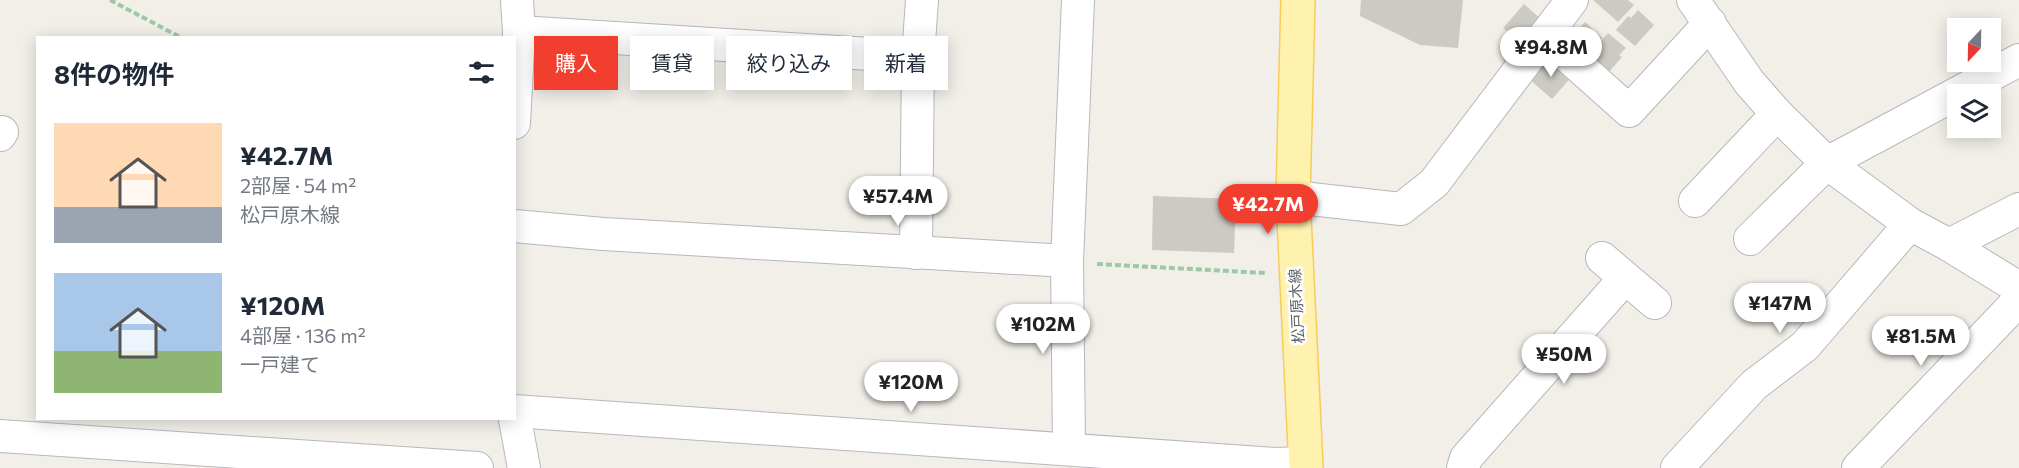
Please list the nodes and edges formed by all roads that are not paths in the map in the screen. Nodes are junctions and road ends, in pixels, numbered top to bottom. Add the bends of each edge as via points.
1 (517, 0) edge
2 (922, 0) edge
3 (1078, 0) edge
4 (1298, 0) edge
5 (1572, 0) edge
6 (1702, 12) edge
7 (519, 32) junction
8 (919, 36) edge
9 (1545, 36) junction
10 (864, 54) edge
11 (2019, 60) edge
12 (516, 87) edge
13 (918, 90) edge
14 (1777, 114) junction
15 (1827, 163) junction
16 (1293, 197) junction
17 (1695, 201) dead end
18 (2019, 209) edge
19 (1910, 224) junction
20 (516, 226) edge
21 (1750, 239) dead end
22 (1949, 244) junction
23 (916, 253) junction
24 (1066, 261) junction
25 (2019, 288) edge
26 (2019, 300) edge
27 (1655, 303) dead end
28 (516, 413) edge
29 (515, 420) edge
30 (0, 436) edge
31 (1069, 448) junction
32 (119, 456) edge
33 (316, 462) edge
34 (1305, 466) edge
35 (477, 468) edge
36 (524, 468) edge
37 (1463, 468) edge
38 (1677, 468) edge
39 (1858, 468) edge

1 - 7 street
2 - 8 street
3 - 24 street
4 - 16 main road, 松戸原木線
5 - 9 street
6 - 9 street via 1629,111
6 - 14 street via 1749,82
7 - 10 street
7 - 12 street
9 - 16 street via 1434,183 1401,209
11 - 15 street
13 - 23 street
14 - 15 street
14 - 17 street
15 - 19 street
15 - 21 street
16 - 34 main road, 松戸原木線
18 - 22 street
19 - 22 street
19 - 38 street via 1805,346 1754,385
20 - 23 street
22 - 25 street
23 - 24 street
24 - 31 street
26 - 39 street
27 - 37 street via 1613,268
28 - 31 street
29 - 36 street
30 - 32 street
31 - 34 street
32 - 33 street
33 - 35 street

